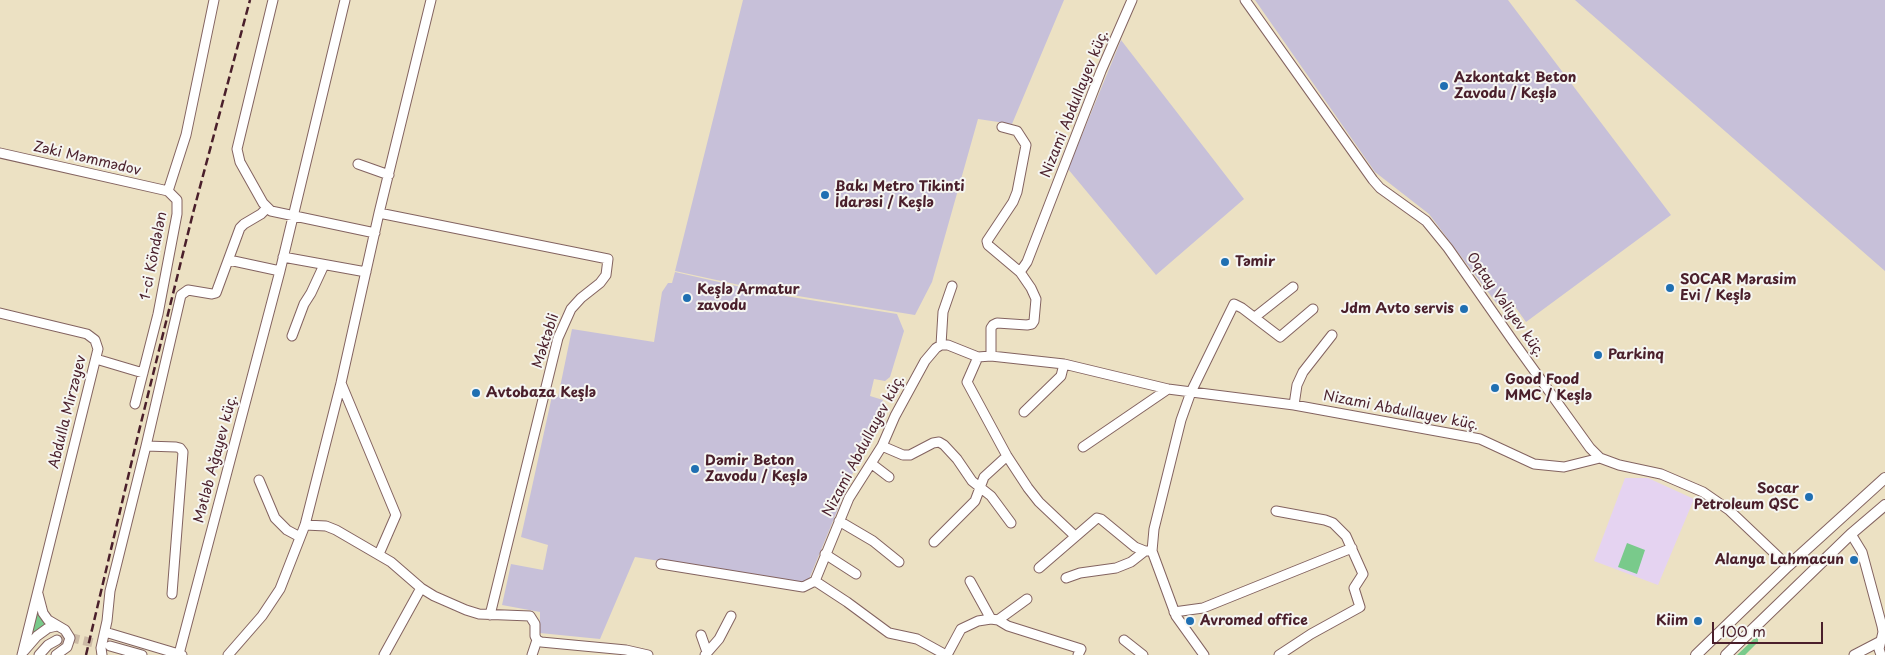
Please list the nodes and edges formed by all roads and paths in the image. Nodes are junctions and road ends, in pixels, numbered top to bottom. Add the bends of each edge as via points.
1 (214, 0) edge
2 (273, 0) edge
3 (344, 0) edge
4 (431, 0) edge
5 (1132, 0) edge
6 (1245, 0) edge
7 (1002, 127) dead end
8 (0, 153) edge
9 (358, 164) dead end
10 (389, 175) junction
11 (168, 191) junction
12 (267, 208) junction
13 (379, 213) junction
14 (293, 216) junction
15 (374, 233) junction
16 (284, 257) junction
17 (229, 260) junction
18 (324, 264) junction
19 (280, 271) junction
20 (366, 272) junction
21 (1020, 272) junction
22 (952, 286) dead end
23 (1293, 287) dead end
24 (1313, 310) dead end
25 (0, 313) edge
26 (1255, 317) junction
27 (1332, 335) dead end
28 (292, 336) dead end
29 (941, 345) junction
30 (991, 356) junction
31 (978, 357) junction
32 (96, 359) junction
33 (1064, 364) junction
34 (143, 373) junction
35 (342, 383) junction
36 (1168, 389) junction
37 (1191, 392) junction
38 (136, 404) dead end
39 (1294, 406) junction
40 (1024, 412) dead end
41 (146, 446) junction
42 (882, 446) junction
43 (1083, 447) dead end
44 (1006, 456) junction
45 (1600, 458) junction
46 (872, 464) junction
47 (889, 477) dead end
48 (1885, 478) edge
49 (259, 480) dead end
50 (980, 486) junction
51 (1885, 505) edge
52 (1276, 512) dead end
53 (839, 521) junction
54 (1010, 523) dead end
55 (306, 526) junction
56 (1851, 534) junction
57 (1075, 536) junction
58 (300, 537) junction
59 (934, 542) dead end
60 (1352, 548) junction
61 (1148, 551) junction
62 (379, 554) junction
63 (825, 554) junction
64 (899, 562) dead end
65 (661, 564) dead end
66 (1788, 566) junction
67 (1039, 568) dead end
68 (856, 574) dead end
69 (1066, 578) dead end
70 (970, 581) dead end
71 (815, 582) junction
72 (38, 588) junction
73 (421, 588) junction
74 (172, 594) dead end
75 (1027, 599) dead end
76 (1174, 612) junction
77 (490, 615) junction
78 (731, 616) dead end
79 (994, 620) junction
80 (57, 626) junction
81 (105, 632) junction
82 (701, 635) dead end
83 (57, 640) tunnel mouth
84 (537, 640) junction
85 (1124, 640) dead end
86 (1879, 642) junction
87 (110, 646) tunnel mouth
88 (23, 654) edge
89 (706, 654) edge
90 (39, 655) edge
91 (56, 655) edge
92 (102, 655) edge
93 (142, 655) edge
94 (180, 655) edge
95 (228, 655) edge
96 (384, 655) edge
97 (532, 655) edge
98 (648, 655) edge
99 (947, 655) edge
100 (1078, 655) edge
101 (1143, 655) edge
102 (1204, 655) edge
103 (1279, 655) edge
104 (1696, 655) edge
105 (1726, 655) edge
106 (1854, 655) edge
107 (1880, 655) edge

1 - 11 street via 186,135
2 - 12 street via 237,149 244,173
3 - 14 street, Mətləb Ağayev küç.
4 - 10 street
5 - 21 street, Nizami Abdullayev küç. via 1027,262
6 - 45 street, Oqtay Vəliyev küç. via 1373,180 1426,221
7 - 21 street via 1017,131 1026,145 1013,202 987,240
8 - 11 street, Zəki Məmmədov
9 - 10 street
10 - 13 street
11 - 34 street, 1-ci Köndələn via 177,200 177,214
12 - 14 street
12 - 17 street via 240,228
13 - 15 street
13 - 77 street, Məktəbli via 608,259 606,275 571,309 558,338
14 - 15 street
14 - 16 street, Mətləb Ağayev küç.
15 - 20 street
16 - 18 street
16 - 19 street, Mətləb Ağayev küç.
17 - 19 street
17 - 41 street via 216,293 188,290 182,296
18 - 20 street
18 - 28 street
19 - 94 street, Mətləb Ağayev küç.
20 - 35 street
21 - 30 street via 1036,299 1034,321 1027,325 993,325
22 - 29 street via 944,312
23 - 26 street
24 - 26 street via 1280,337
25 - 32 street, Abdulla Mirzəyev via 87,334 98,345
26 - 37 street via 1234,304
27 - 39 street via 1302,372
29 - 31 street, Nizami Abdullayev küç.
29 - 42 street, Nizami Abdullayev küç. via 925,361
30 - 31 street, Nizami Abdullayev küç.
30 - 33 street, Nizami Abdullayev küç.
31 - 44 street via 967,382
32 - 34 street
32 - 72 street, Abdulla Mirzəyev
33 - 36 street, Nizami Abdullayev küç.
33 - 40 street via 1060,376
34 - 38 street, 1-ci Köndələn
35 - 55 street
35 - 62 street via 396,515
36 - 37 street, Nizami Abdullayev küç.
36 - 43 street
37 - 39 street, Nizami Abdullayev küç.
37 - 61 street
39 - 45 street, Nizami Abdullayev küç. via 1464,436 1534,464 1564,466
41 - 74 street, Mətləb Ağayev küç. via 176,447 183,452
41 - 81 street via 110,591
42 - 46 street, Nizami Abdullayev küç.
42 - 50 street via 910,455 939,442
44 - 50 street via 989,471
44 - 57 street via 1039,502
45 - 66 street, Oqtay Vəliyev küç. via 1619,466 1661,474 1703,492 1729,510
46 - 47 street
46 - 53 street, Nizami Abdullayev küç. via 855,486
48 - 66 main road
49 - 58 street via 275,518
50 - 54 street
50 - 59 street via 975,501
51 - 56 main road
52 - 60 street via 1333,523
53 - 63 street, Nizami Abdullayev küç.
53 - 64 street via 873,541
55 - 58 street
55 - 62 street via 326,526
56 - 86 street via 1862,552 1882,626
56 - 105 main road
57 - 61 street via 1099,518 1135,547
57 - 67 street
58 - 95 street via 280,589 262,616
60 - 76 street via 1203,608
60 - 103 street via 1363,574 1354,588 1360,607
61 - 69 street via 1116,568
61 - 76 street
62 - 73 street
63 - 68 street
63 - 71 street, Nizami Abdullayev küç.
65 - 71 street via 803,587
66 - 104 main road
70 - 79 street
71 - 99 street via 889,633 917,638
72 - 80 street via 43,613
72 - 88 street, Abdulla Mirzəyev
73 - 77 street via 466,610
73 - 96 street
75 - 79 street
76 - 102 street
77 - 84 street via 530,616 535,624
78 - 89 street via 719,639
79 - 99 street via 978,621 961,629
79 - 100 street via 1081,649
80 - 88 street via 37,636
80 - 91 street via 65,630 70,640 67,647
81 - 92 street
81 - 94 street
82 - 89 street
83 - 90 street
84 - 97 street
84 - 98 street
85 - 101 street
86 - 106 street
86 - 107 street
87 - 93 street

